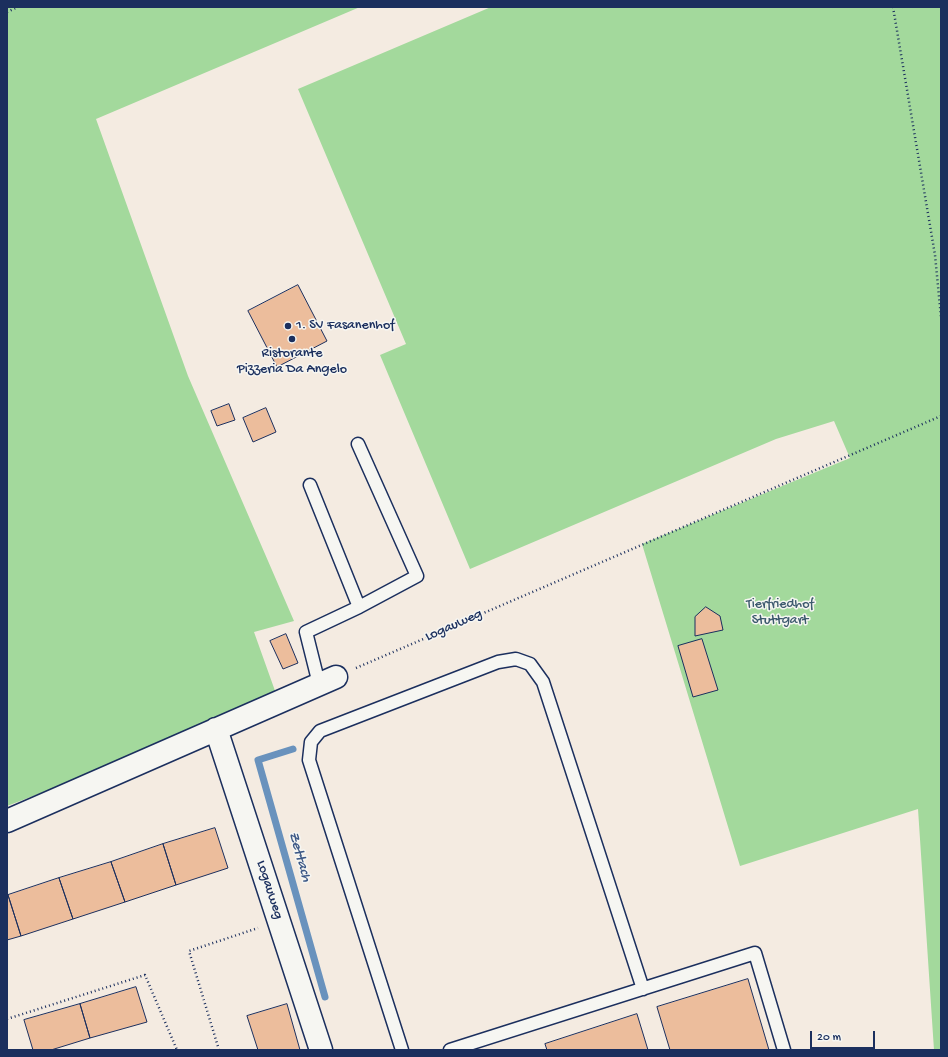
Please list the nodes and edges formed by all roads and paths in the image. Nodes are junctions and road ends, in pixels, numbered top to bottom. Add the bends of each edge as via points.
1 (18, 7) edge
2 (893, 7) edge
3 (7, 12) edge
4 (941, 317) edge
5 (941, 416) edge
6 (358, 444) dead end
7 (310, 485) dead end
8 (359, 607) junction
9 (327, 681) junction
10 (216, 729) junction
11 (7, 822) edge
12 (279, 922) junction
13 (643, 989) junction
14 (7, 1019) edge
15 (176, 1050) edge
16 (218, 1050) edge
17 (321, 1050) edge
18 (402, 1050) edge
19 (450, 1050) edge
20 (784, 1050) edge

1 - 3 path
2 - 4 path via 934,255
5 - 9 path, Logauweg
6 - 8 lane via 417,576
7 - 8 lane
8 - 9 lane via 306,632
9 - 10 street
10 - 11 street
10 - 12 street, Logauweg
12 - 16 path via 189,951
12 - 17 street, Logauweg
13 - 18 lane via 544,682 530,664 516,659 498,662 320,731 311,742 309,760
13 - 19 lane
13 - 20 lane via 755,953
14 - 15 path via 145,975

